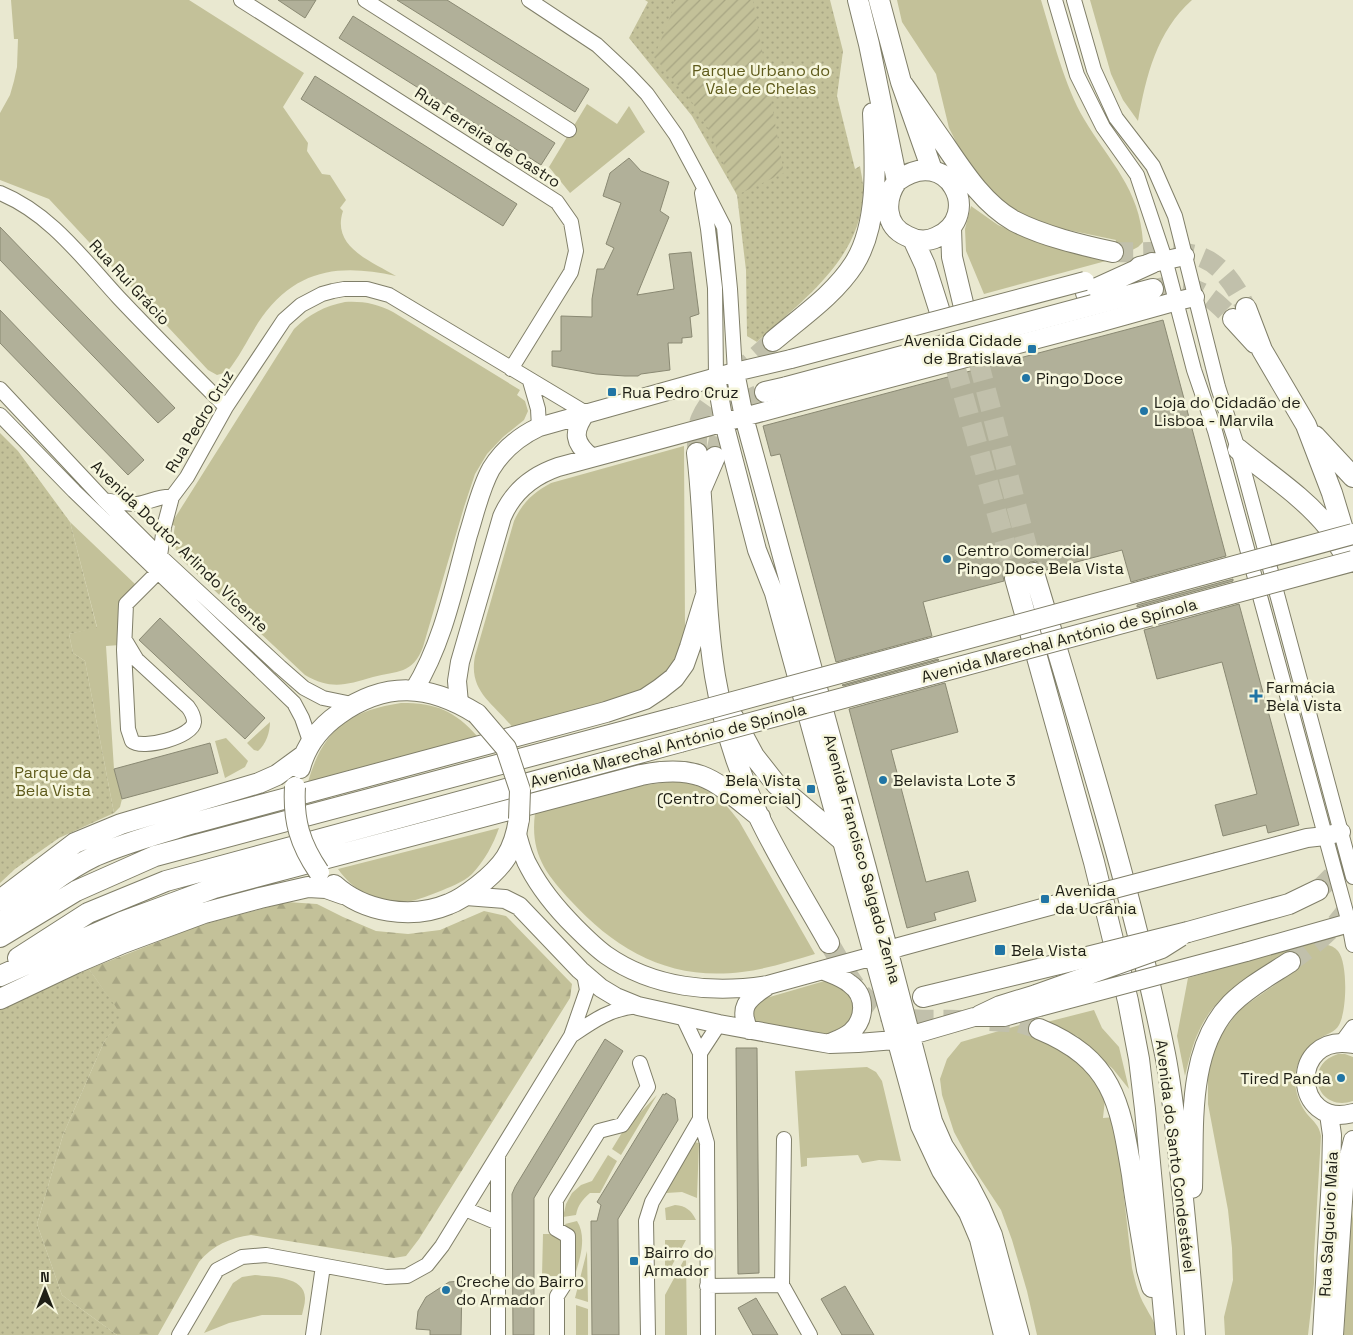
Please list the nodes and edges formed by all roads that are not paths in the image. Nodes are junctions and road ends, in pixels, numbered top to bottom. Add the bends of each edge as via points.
1 (241, 0) edge
2 (365, 0) edge
3 (529, 0) edge
4 (858, 0) edge
5 (879, 0) edge
6 (1056, 0) edge
7 (1074, 0) edge
8 (869, 44) junction
9 (901, 82) junction
10 (569, 130) dead end
11 (932, 170) junction
12 (699, 178) junction
13 (897, 181) junction
14 (0, 192) edge
15 (950, 228) junction
16 (913, 239) junction
17 (1113, 252) tunnel mouth
18 (1185, 256) junction
19 (1159, 261) junction
20 (1153, 289) tunnel mouth
21 (1195, 297) junction
22 (1090, 301) junction
23 (1176, 301) junction
24 (963, 303) tunnel mouth
25 (939, 309) tunnel mouth
26 (1240, 314) tunnel mouth
27 (773, 341) tunnel mouth
28 (511, 369) junction
29 (735, 372) junction
30 (716, 377) junction
31 (530, 381) junction
32 (0, 389) edge
33 (765, 392) tunnel mouth
34 (790, 396) junction
35 (226, 407) junction
36 (586, 414) junction
37 (0, 415) edge
38 (744, 417) junction
39 (724, 423) junction
40 (1306, 425) junction
41 (539, 427) junction
42 (1238, 449) junction
43 (706, 455) tunnel mouth
44 (591, 457) junction
45 (1353, 477) edge
46 (172, 497) junction
47 (104, 500) junction
48 (1353, 534) edge
49 (160, 556) junction
50 (1353, 561) edge
51 (1353, 569) edge
52 (158, 572) junction
53 (706, 595) junction
54 (125, 640) junction
55 (154, 676) junction
56 (715, 676) junction
57 (414, 690) junction
58 (127, 695) junction
59 (459, 703) junction
60 (352, 704) junction
61 (306, 749) junction
62 (760, 817) junction
63 (518, 827) junction
64 (1333, 834) junction
65 (842, 840) junction
66 (1353, 878) edge
67 (1318, 890) tunnel mouth
68 (344, 894) junction
69 (466, 896) junction
70 (0, 900) edge
71 (1351, 922) edge
72 (0, 923) edge
73 (1188, 932) junction
74 (0, 937) edge
75 (829, 943) tunnel mouth
76 (1353, 946) edge
77 (880, 954) junction
78 (1290, 962) tunnel mouth
79 (822, 970) junction
80 (0, 971) edge
81 (584, 974) junction
82 (0, 976) edge
83 (768, 985) junction
84 (923, 997) dead end
85 (0, 999) edge
86 (1037, 1001) junction
87 (638, 1006) junction
88 (683, 1017) junction
89 (719, 1024) junction
90 (1353, 1028) edge
91 (1039, 1029) tunnel mouth
92 (749, 1030) junction
93 (570, 1036) junction
94 (903, 1038) junction
95 (1347, 1043) edge
96 (830, 1044) junction
97 (700, 1053) junction
98 (640, 1063) dead end
99 (1353, 1113) edge
100 (1329, 1114) junction
101 (700, 1119) junction
102 (784, 1139) dead end
103 (1353, 1140) edge
104 (498, 1154) junction
105 (465, 1209) junction
106 (498, 1223) junction
107 (1190, 1255) junction
108 (323, 1266) junction
109 (782, 1285) junction
110 (708, 1286) junction
111 (180, 1335) edge
112 (313, 1335) edge
113 (498, 1335) edge
114 (557, 1335) edge
115 (648, 1335) edge
116 (708, 1335) edge
117 (810, 1335) edge
118 (1004, 1335) edge
119 (1020, 1335) edge
120 (1166, 1335) edge
121 (1196, 1335) edge
122 (1322, 1335) edge
123 (1334, 1335) edge

1 - 28 street, Rua Ferreira de Castro via 557,202 570,222 576,251 571,272
2 - 10 street
3 - 12 street via 597,45 628,74 647,94 676,135
4 - 8 highway
5 - 9 highway
6 - 19 street via 1077,75 1102,127 1137,176
7 - 18 street via 1094,70 1116,118 1153,166 1176,216
8 - 13 highway
8 - 27 highway via 874,187 865,239 854,263 841,280
9 - 11 highway
9 - 17 highway via 961,168 996,208 1033,228
11 - 13 highway via 907,173
11 - 15 highway via 943,175 957,194 957,218
12 - 29 street via 724,227
12 - 30 street via 715,288
13 - 16 highway via 888,199 890,219
14 - 35 street, Rua Rui Grácio via 58,231
15 - 16 highway via 934,239
15 - 24 highway via 952,257
16 - 25 highway
18 - 19 main road
18 - 21 street
19 - 22 highway
19 - 23 street
20 - 22 highway
21 - 23 main road
21 - 42 street via 1218,388
22 - 23 main road
22 - 29 main road, bridge
22 - 34 main road, bridge
22 - 34 highway, bridge via 856,356
23 - 64 street
26 - 40 highway
28 - 31 street, Rua Pedro Cruz
28 - 35 street, Rua Pedro Cruz via 389,296 367,289 344,289 322,294 292,312
29 - 30 main road
29 - 38 main road, Avenida Francisco Salgado Zenha
30 - 36 main road
30 - 39 main road, Avenida Francisco Salgado Zenha
31 - 36 street, Rua Pedro Cruz
31 - 41 street
32 - 47 street, Avenida Doutor Arlindo Vicente
33 - 34 highway
34 - 38 main road
35 - 46 street, Rua Pedro Cruz via 187,477
36 - 41 main road
36 - 44 main road via 578,424 576,437 581,449
37 - 52 street, Avenida Doutor Arlindo Vicente
38 - 39 main road
38 - 77 main road, Avenida Francisco Salgado Zenha
39 - 44 main road
39 - 65 main road, Avenida Francisco Salgado Zenha via 757,550 774,594
40 - 45 highway
40 - 50 highway
41 - 57 main road via 511,446 489,474 440,633 426,671
42 - 51 highway via 1312,510 1328,527
42 - 64 street
43 - 53 highway via 702,489
44 - 59 main road via 534,477 517,492 506,508 460,662
46 - 47 street, Rua Pedro Cruz via 136,504
46 - 49 street, Rua Pedro Cruz
47 - 49 street, Avenida Doutor Arlindo Vicente
48 - 74 highway, Avenida Marechal António de Spínola, bridge via 155,856 76,891
49 - 60 street, Avenida Doutor Arlindo Vicente via 304,688 323,698
50 - 80 highway, Avenida Marechal António de Spínola, bridge via 166,880 88,913
52 - 54 street via 126,604
52 - 61 street, Avenida Doutor Arlindo Vicente via 294,703 302,718
53 - 56 highway
53 - 72 highway via 684,664 674,678 645,699 135,841 76,867
54 - 55 street via 137,660
54 - 58 street
55 - 58 street via 144,673 134,677
55 - 58 street via 192,714 194,722 184,735 136,744 128,729
56 - 62 highway via 731,742
56 - 65 highway via 735,723 764,769 788,795
57 - 59 highway via 437,694
57 - 60 highway via 388,691
59 - 63 highway, bridge via 477,714 506,748 520,790
60 - 61 highway via 327,722
61 - 68 highway, bridge via 295,787 295,818 300,839 319,872
61 - 70 highway via 277,775 259,783 121,824 75,843
62 - 75 highway
62 - 82 highway via 721,786 698,774 670,770 640,775 214,888 122,922
63 - 69 highway via 508,855 497,870
63 - 83 main road via 528,865 544,892 594,945 619,963 649,977 684,986 719,989
64 - 66 street
64 - 71 street
64 - 77 main road, bridge via 1058,904
65 - 77 main road, Avenida Francisco Salgado Zenha
67 - 73 highway via 1289,904
68 - 69 highway via 388,912 420,912 448,905
68 - 85 highway via 308,887 204,913 123,942
69 - 81 main road via 505,899 519,906
71 - 76 street
71 - 86 main road, bridge via 1246,952
73 - 84 highway, bridge
73 - 86 main road, bridge via 1162,949
77 - 79 main road
77 - 94 main road, Avenida Francisco Salgado Zenha
78 - 107 highway via 1231,1004 1219,1019 1204,1050 1196,1087
79 - 83 main road
79 - 96 main road via 850,984 862,1002 862,1015 856,1026
81 - 87 main road via 616,997
81 - 93 street via 587,990
83 - 92 main road via 746,1004 744,1019
86 - 94 main road via 1004,1017 974,1017
87 - 88 main road
87 - 93 street via 609,1012
88 - 89 main road
88 - 97 street
89 - 92 main road
89 - 97 street
90 - 95 street
91 - 120 highway via 1062,1039 1080,1052 1096,1067 1114,1093 1125,1134 1147,1270
92 - 96 main road
93 - 104 street
94 - 96 main road
94 - 118 main road, Avenida Francisco Salgado Zenha via 920,1126 940,1171 968,1214 979,1239
94 - 119 main road, Avenida Francisco Salgado Zenha via 944,1146 977,1199 993,1235
95 - 100 main road via 1329,1044 1318,1051 1309,1060 1305,1073 1309,1098
97 - 101 street
98 - 114 street via 648,1087 622,1125 599,1131 556,1200 556,1229 568,1236 568,1279 557,1296
99 - 100 main road via 1342,1116
100 - 122 main road, Rua Salgueiro Maia via 1331,1178
101 - 110 street via 707,1143
101 - 115 street via 652,1202 646,1221
102 - 109 street
103 - 123 main road, Rua Salgueiro Maia via 1345,1172
104 - 105 street
104 - 106 street
105 - 106 street
105 - 108 street via 427,1265 407,1276 386,1277
106 - 113 street
107 - 120 highway, Avenida do Santo Condestável via 1165,1056 1122,868 1025,576 1130,1010 1146,1109
107 - 121 highway, Avenida do Santo Condestável
108 - 111 street via 266,1255 242,1257 217,1270
108 - 112 street
109 - 110 street
109 - 117 street
110 - 116 street

